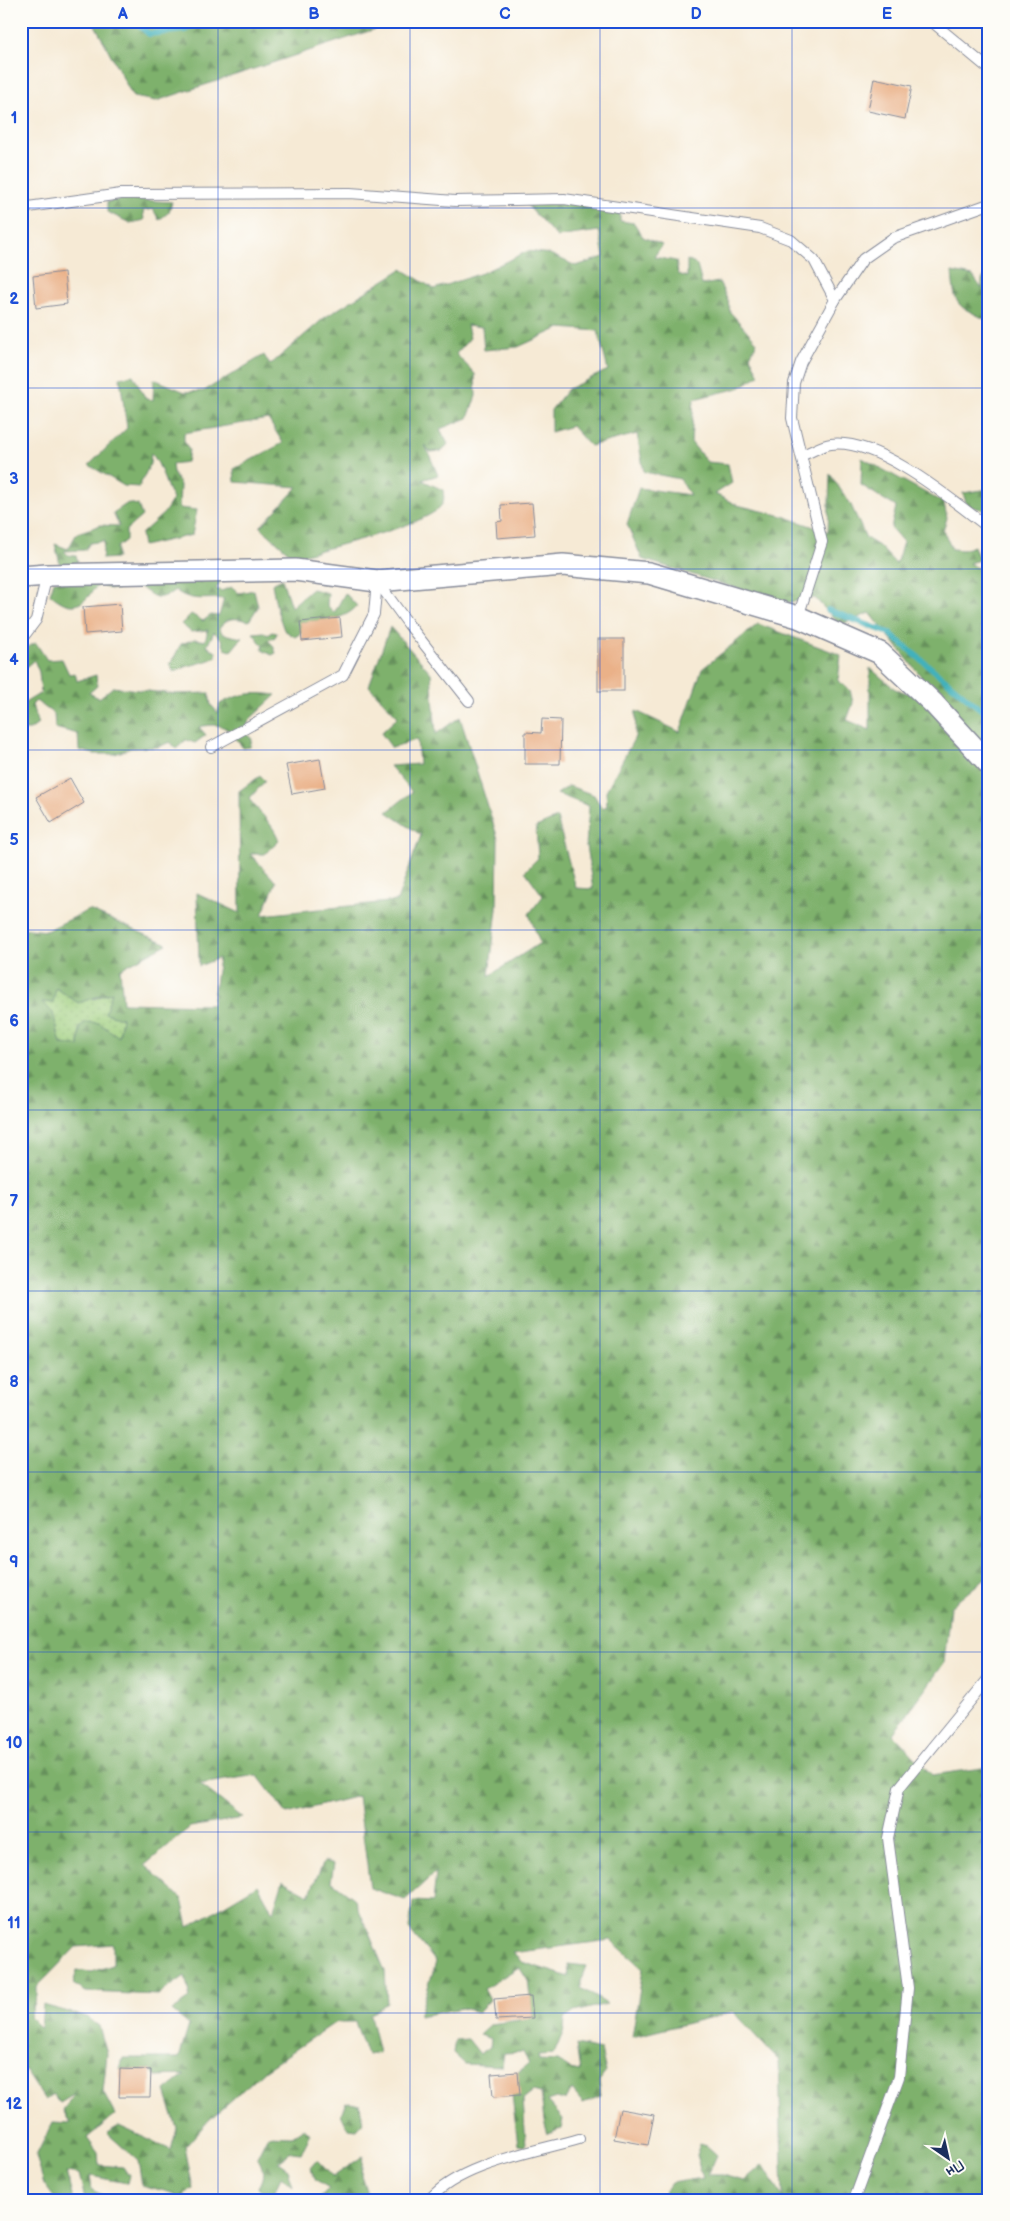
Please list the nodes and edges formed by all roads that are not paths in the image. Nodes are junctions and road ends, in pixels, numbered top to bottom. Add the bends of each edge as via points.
1 (931, 21) edge
2 (989, 68) edge
3 (989, 204) edge
4 (21, 208) edge
5 (835, 300) junction
6 (802, 455) junction
7 (989, 528) edge
8 (47, 575) junction
9 (21, 577) edge
10 (378, 581) junction
11 (798, 617) junction
12 (21, 640) edge
13 (470, 701) dead end
14 (210, 747) dead end
15 (989, 764) edge
16 (989, 1678) edge
17 (579, 2139) dead end
18 (428, 2200) edge
19 (854, 2200) edge

1 - 2 lane
3 - 5 lane via 893,238 864,259
4 - 5 lane via 120,194 350,193 455,201 564,199 760,228 791,240 814,260
5 - 6 lane via 801,362 794,383 792,418
6 - 7 lane via 830,444 859,446 915,472
6 - 11 lane via 822,542
8 - 9 street
8 - 10 street via 295,570
8 - 12 lane via 36,620
10 - 11 street via 563,564 649,573
10 - 13 lane
10 - 14 lane via 374,614 343,674
11 - 15 street via 880,653 934,704
16 - 19 lane via 900,1788 888,1838 908,1988 899,2077
17 - 18 lane via 463,2175 437,2190

